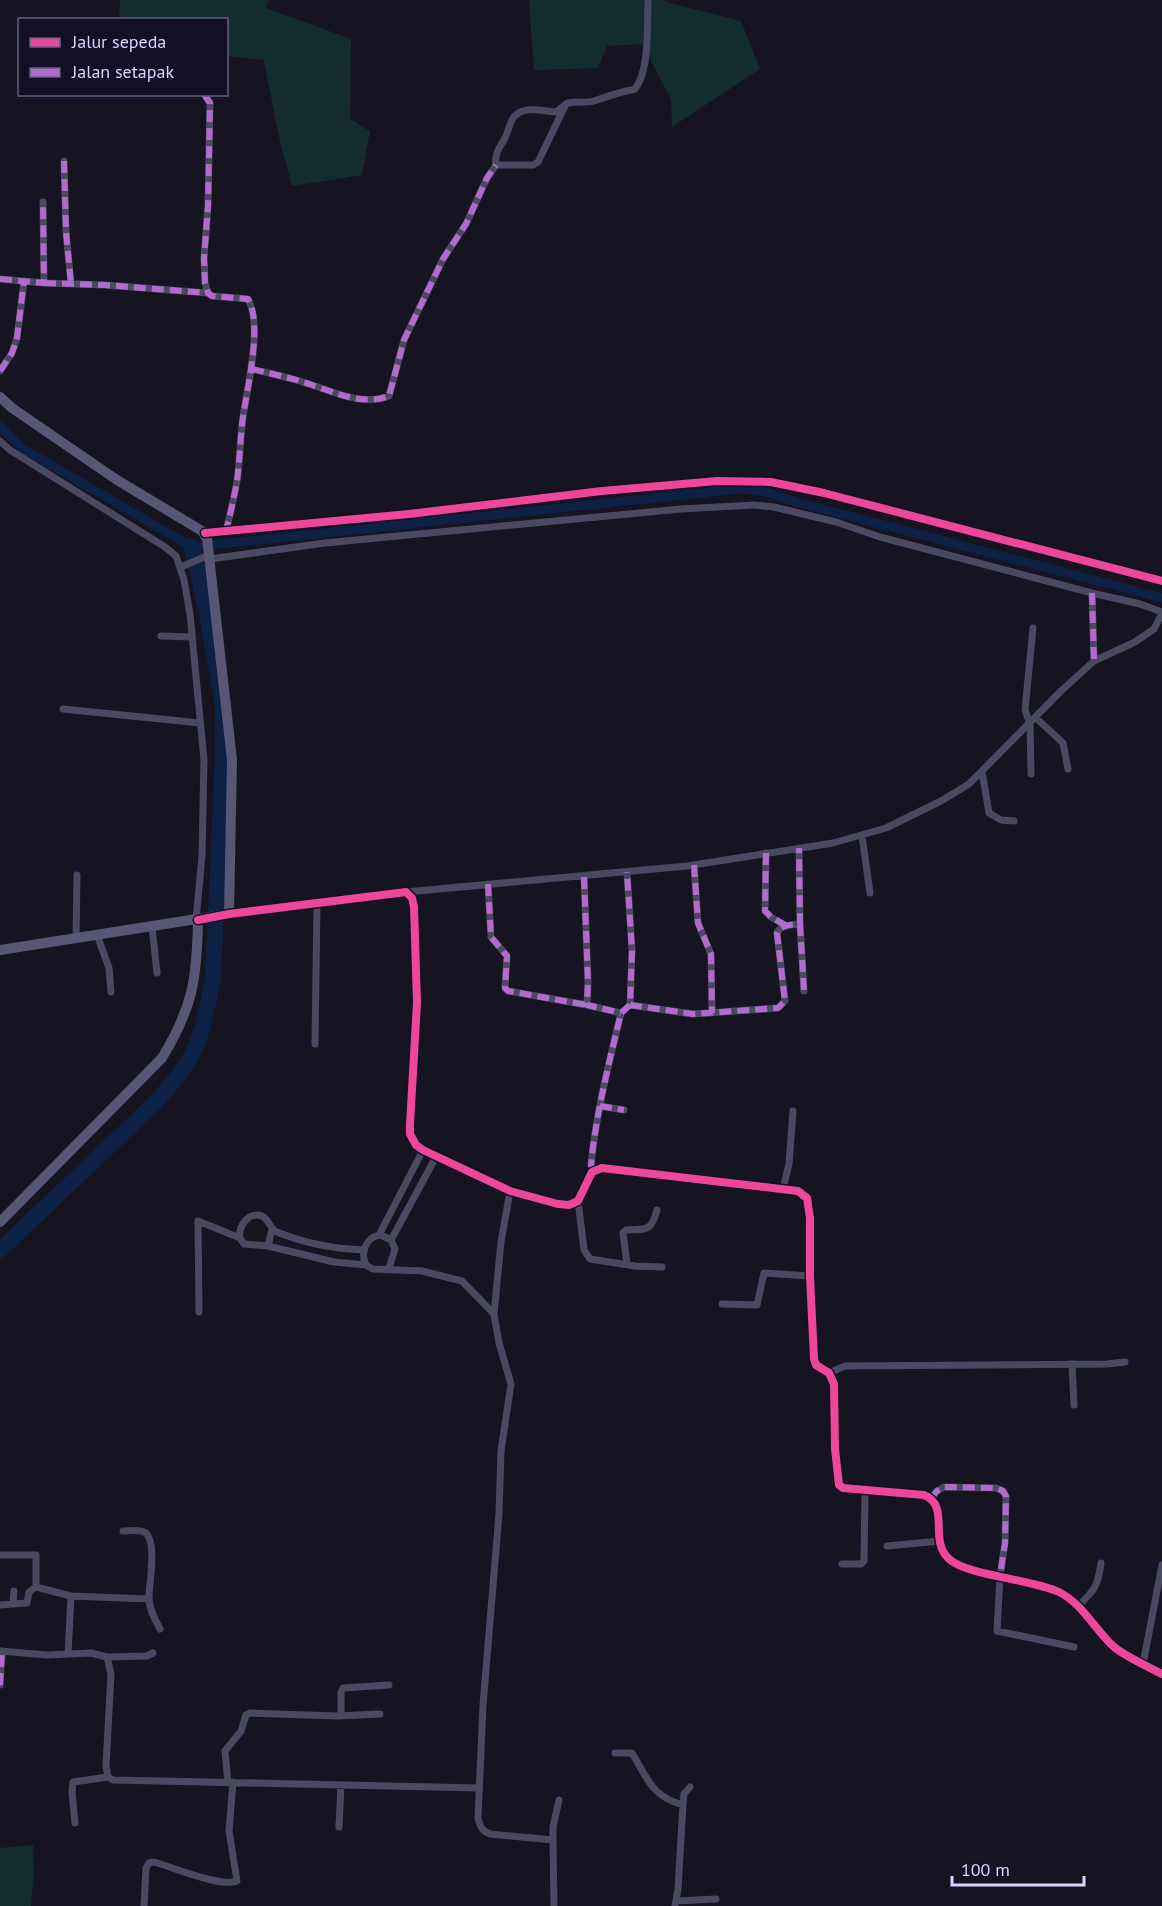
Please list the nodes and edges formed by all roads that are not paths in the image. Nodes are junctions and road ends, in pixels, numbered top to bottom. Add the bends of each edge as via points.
1 (648, 0) edge
2 (206, 96) edge
3 (566, 104) junction
4 (64, 161) dead end
5 (496, 165) junction
6 (44, 202) dead end
7 (0, 279) edge
8 (24, 281) junction
9 (44, 283) junction
10 (71, 284) junction
11 (208, 293) junction
12 (252, 369) junction
13 (0, 371) edge
14 (0, 397) edge
15 (0, 441) edge
16 (226, 531) junction
17 (206, 535) junction
18 (208, 556) junction
19 (184, 566) junction
20 (1162, 581) edge
21 (1092, 593) junction
22 (1162, 613) edge
23 (1033, 628) dead end
24 (161, 636) dead end
25 (192, 637) junction
26 (1094, 661) junction
27 (63, 709) dead end
28 (1033, 721) junction
29 (201, 723) junction
30 (1068, 769) dead end
31 (982, 771) junction
32 (1031, 774) dead end
33 (1014, 821) dead end
34 (862, 836) junction
35 (799, 848) junction
36 (766, 853) junction
37 (694, 865) junction
38 (627, 872) junction
39 (77, 875) dead end
40 (584, 877) junction
41 (488, 884) junction
42 (406, 892) junction
43 (870, 893) dead end
44 (317, 903) junction
45 (226, 915) junction
46 (199, 920) junction
47 (800, 924) junction
48 (787, 926) junction
49 (152, 927) junction
50 (97, 935) junction
51 (76, 938) junction
52 (0, 950) edge
53 (157, 973) dead end
54 (804, 991) dead end
55 (111, 992) dead end
56 (587, 1005) junction
57 (630, 1005) junction
58 (621, 1013) junction
59 (712, 1013) junction
60 (315, 1044) dead end
61 (600, 1106) junction
62 (624, 1110) dead end
63 (793, 1111) dead end
64 (423, 1150) junction
65 (437, 1155) junction
66 (595, 1170) junction
67 (783, 1190) junction
68 (510, 1191) junction
69 (578, 1201) junction
70 (657, 1210) dead end
71 (0, 1222) edge
72 (272, 1229) junction
73 (379, 1235) junction
74 (240, 1238) junction
75 (391, 1240) junction
76 (268, 1246) junction
77 (364, 1250) junction
78 (627, 1264) junction
79 (366, 1265) junction
80 (662, 1267) dead end
81 (389, 1268) junction
82 (810, 1276) junction
83 (722, 1304) dead end
84 (199, 1312) dead end
85 (494, 1314) junction
86 (1125, 1362) dead end
87 (1072, 1364) junction
88 (829, 1373) junction
89 (1074, 1405) dead end
90 (865, 1491) junction
91 (931, 1498) junction
92 (123, 1531) dead end
93 (939, 1541) junction
94 (887, 1546) dead end
95 (0, 1555) edge
96 (1101, 1563) dead end
97 (842, 1564) dead end
98 (1162, 1565) edge
99 (1000, 1576) junction
100 (36, 1587) junction
101 (14, 1591) dead end
102 (71, 1596) junction
103 (149, 1599) junction
104 (13, 1604) junction
105 (0, 1605) edge
106 (1078, 1606) junction
107 (160, 1629) dead end
108 (1074, 1647) dead end
109 (1, 1651) edge
110 (153, 1653) dead end
111 (68, 1654) junction
112 (107, 1657) junction
113 (1143, 1664) junction
114 (1162, 1674) edge
115 (0, 1685) edge
116 (389, 1685) dead end
117 (380, 1714) dead end
118 (341, 1716) junction
119 (615, 1753) dead end
120 (108, 1777) junction
121 (230, 1782) junction
122 (341, 1785) junction
123 (690, 1787) dead end
124 (479, 1788) junction
125 (559, 1800) dead end
126 (683, 1805) junction
127 (75, 1823) dead end
128 (339, 1827) dead end
129 (553, 1840) junction
130 (716, 1899) dead end
131 (676, 1903) edge
132 (144, 1906) edge
133 (554, 1906) edge

1 - 3 street via 644,69 635,89 594,101
2 - 11 street via 210,102 204,258
3 - 5 street via 538,162
3 - 5 street via 556,112 516,113 497,150
4 - 10 street
5 - 12 street via 404,340 389,396 377,400 339,396
6 - 9 street
7 - 8 street
8 - 9 street
8 - 13 street via 17,338
9 - 10 street
10 - 11 street
11 - 12 street via 220,298 248,299 254,343
12 - 16 street via 237,482
14 - 17 street via 117,480
15 - 19 street via 165,547
16 - 17 street
16 - 20 street via 717,481 771,482
17 - 18 street
18 - 19 street
18 - 21 street via 754,505 836,522
18 - 45 street via 232,760
19 - 25 street
21 - 22 street
21 - 26 street
22 - 26 street via 1154,629 1145,636
23 - 28 street via 1025,710
24 - 25 street
25 - 29 street
26 - 28 street
27 - 29 street
28 - 30 street via 1063,743
28 - 31 street
28 - 32 street
29 - 46 street via 204,760
31 - 33 street via 989,813 1001,820
31 - 34 street via 941,801
34 - 35 street
34 - 43 street
35 - 36 street
35 - 47 street
36 - 37 street
36 - 48 street via 765,911
37 - 38 street
37 - 59 street via 698,923 711,954
38 - 40 street
38 - 57 street via 632,951
39 - 51 street
40 - 41 street
40 - 56 street
41 - 42 street
41 - 56 street via 490,937 507,956 508,991
42 - 44 street
42 - 64 street via 414,907 417,963 410,1124 416,1145
44 - 45 street
44 - 60 street
45 - 46 street
46 - 49 street
46 - 71 street via 193,991 178,1032 162,1058
47 - 48 street
47 - 54 street
48 - 59 street via 777,933 785,1001 782,1005
49 - 50 street
49 - 53 street
50 - 51 street
50 - 55 street via 109,968
51 - 52 street
56 - 58 street
57 - 58 street
57 - 59 street
58 - 61 street
61 - 62 street
61 - 66 street via 591,1165
63 - 67 street
64 - 65 street
64 - 73 street
65 - 68 street
65 - 75 street
66 - 67 street via 608,1168
66 - 69 street
67 - 82 street via 798,1191 807,1198
68 - 69 street via 558,1204
68 - 85 street
69 - 78 street via 586,1255 590,1259
70 - 78 street via 652,1225 623,1233
72 - 74 street via 266,1217 254,1215 242,1224
72 - 76 street
72 - 77 street via 300,1241
73 - 75 street
73 - 77 street via 371,1238
74 - 76 street via 244,1244
74 - 84 street via 198,1221
75 - 81 street via 394,1249
76 - 79 street via 334,1262
77 - 79 street
78 - 80 street
79 - 81 street
81 - 85 street via 462,1281
82 - 83 street via 764,1273 757,1305
82 - 88 street via 814,1359 816,1365
85 - 124 street via 511,1384 501,1451
86 - 87 street
87 - 88 street via 845,1366
87 - 89 street
88 - 90 street via 834,1384 839,1485
90 - 91 street
90 - 97 street via 863,1563
91 - 93 street via 938,1509
91 - 99 street via 944,1487 1003,1491 1005,1543
92 - 103 street via 141,1531 148,1536
93 - 94 street
93 - 99 street via 950,1560
95 - 100 street via 36,1554
96 - 106 street via 1097,1586
98 - 113 street
99 - 106 street via 1059,1592
99 - 108 street via 998,1632
100 - 102 street
100 - 104 street via 29,1592 27,1603
101 - 104 street
102 - 103 street
102 - 111 street
103 - 107 street
104 - 105 street
106 - 113 street via 1114,1647
109 - 111 street
109 - 115 street
110 - 112 street
111 - 112 street
112 - 120 street via 111,1674
113 - 114 street
116 - 118 street via 344,1689
117 - 118 street
118 - 121 street via 255,1712 246,1715 241,1731 225,1751
119 - 126 street via 632,1753 656,1792
120 - 121 street
120 - 127 street via 73,1782
121 - 122 street
121 - 132 street via 229,1831 237,1881 232,1884 149,1863
122 - 124 street
122 - 128 street
123 - 126 street via 684,1794
124 - 129 street via 478,1818 484,1832
125 - 129 street
126 - 131 street
129 - 133 street
130 - 131 street

